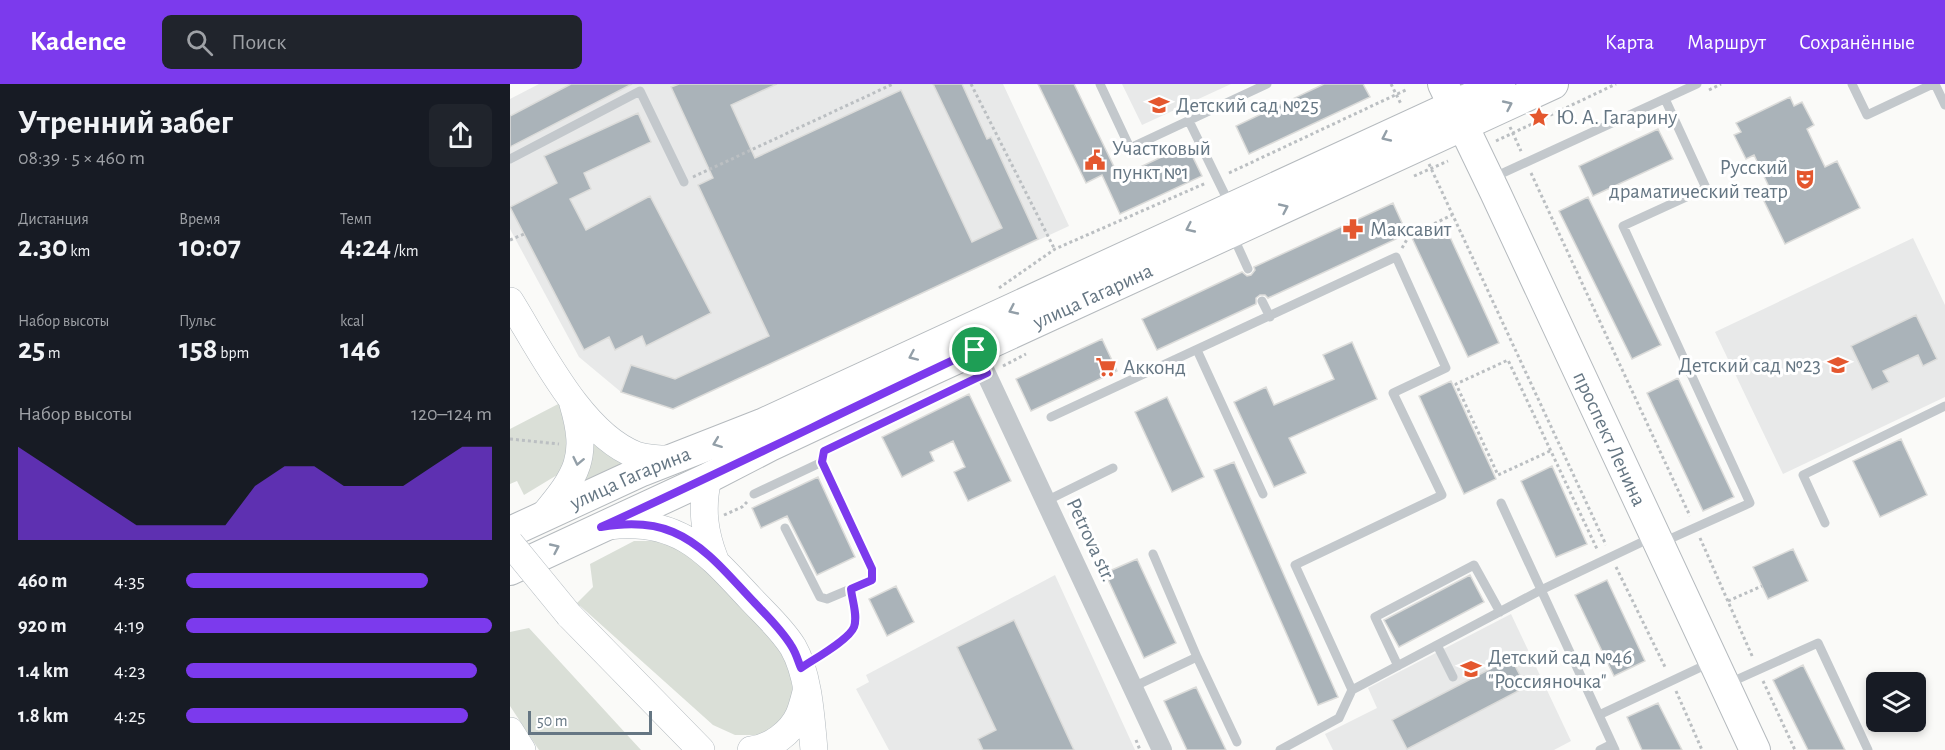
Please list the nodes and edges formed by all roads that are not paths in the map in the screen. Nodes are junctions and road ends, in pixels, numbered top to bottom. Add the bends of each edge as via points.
1 (1100, 84) edge
2 (1267, 84) edge
3 (1500, 84) edge
4 (1553, 84) edge
5 (1697, 84) edge
6 (1852, 84) edge
7 (1934, 84) edge
8 (1416, 86) edge
9 (1665, 99) junction
10 (1945, 105) edge
11 (1449, 120) edge
12 (1189, 121) junction
13 (510, 159) edge
14 (1489, 180) junction
15 (684, 182) road end
16 (1231, 221) junction
17 (1248, 270) dead end
18 (510, 301) edge
19 (1262, 301) dead end
20 (1270, 317) junction
21 (1197, 350) junction
22 (976, 352) junction
23 (573, 404) junction
24 (1945, 406) edge
25 (1051, 417) dead end
26 (672, 459) junction
27 (822, 462) junction
28 (1113, 468) dead end
29 (708, 478) junction
30 (754, 494) dead end
31 (1263, 494) dead end
32 (1046, 501) junction
33 (1501, 503) dead end
34 (543, 516) junction
35 (1825, 523) dead end
36 (601, 527) junction
37 (786, 528) dead end
38 (510, 532) edge
39 (510, 543) edge
40 (1649, 544) junction
41 (1153, 554) dead end
42 (715, 560) junction
43 (510, 569) edge
44 (851, 589) junction
45 (1541, 590) junction
46 (1500, 612) junction
47 (562, 619) junction
48 (1437, 645) junction
49 (1197, 657) junction
50 (1398, 666) junction
51 (1699, 668) junction
52 (1453, 677) dead end
53 (804, 680) junction
54 (1725, 686) junction
55 (1133, 687) junction
56 (1352, 690) junction
57 (1599, 715) junction
58 (510, 731) edge
59 (1237, 742) dead end
60 (1614, 747) edge
61 (699, 749) edge
62 (522, 750) edge
63 (751, 750) edge
64 (814, 750) edge
65 (1162, 750) edge
66 (1280, 750) edge
67 (1600, 750) edge
68 (1737, 750) edge
69 (1755, 750) edge
70 (1868, 750) edge

1 - 12 lane via 1130,148
2 - 12 lane
3 - 11 main road, улица Гагарина
11 -> 4 main road, улица Гагарина
5 - 9 lane
6 - 7 lane via 1866,115
7 - 10 lane
8 - 11 main road, проспект Ленина
9 - 14 lane
9 - 40 lane via 1706,188 1623,226 1750,503
11 - 14 main road, проспект Ленина
11 - 16 main road, улица Гагарина
11 - 40 main road, проспект Ленина
12 - 16 lane via 1217,178
13 - 15 lane via 640,91
14 - 40 main road, проспект Ленина
16 - 17 lane
16 - 22 main road, улица Гагарина
18 - 23 main road
19 - 20 lane
20 - 21 lane
20 - 56 lane via 1396,257 1446,368 1393,393 1442,495 1295,565
21 - 25 lane
21 - 31 lane
22 -> 26 main road, улица Гагарина via 762,424
22 - 27 lane via 824,451
22 - 29 main road, улица Гагарина
22 - 32 street, Petrova str.
23 - 26 main road via 632,454
23 -> 34 main road via 580,434 579,460 569,484
24 - 35 lane via 1803,475
26 - 34 main road, улица Гагарина
27 - 30 lane
27 - 44 lane via 872,569 872,580
28 - 32 lane
29 - 36 main road, улица Гагарина
29 - 42 main road via 704,522
32 - 55 street, Petrova str.
33 - 45 lane
34 - 38 main road, улица Гагарина
36 - 42 main road via 653,525 694,543
43 -> 36 main road, улица Гагарина
37 - 44 lane via 820,597 828,599
39 - 47 main road, bridge
40 - 45 lane
40 - 51 main road, проспект Ленина
40 - 54 main road, проспект Ленина
41 - 49 lane
42 - 53 main road via 793,647
43 - 47 main road
44 - 53 lane via 854,628
45 - 46 lane
45 - 57 lane
46 - 48 lane
46 - 50 lane via 1474,565 1375,617
47 - 61 main road
48 - 50 lane
48 - 52 lane
49 - 55 lane
49 - 59 lane
50 - 56 lane
51 - 57 lane
51 - 68 main road, проспект Ленина
53 - 63 main road via 799,716 788,731 773,743
53 - 64 main road
54 - 69 main road, проспект Ленина
54 - 70 lane via 1818,643
55 - 65 street, Petrova str.
56 - 66 lane via 1339,718
57 - 60 lane
58 - 62 main road
60 - 67 lane

